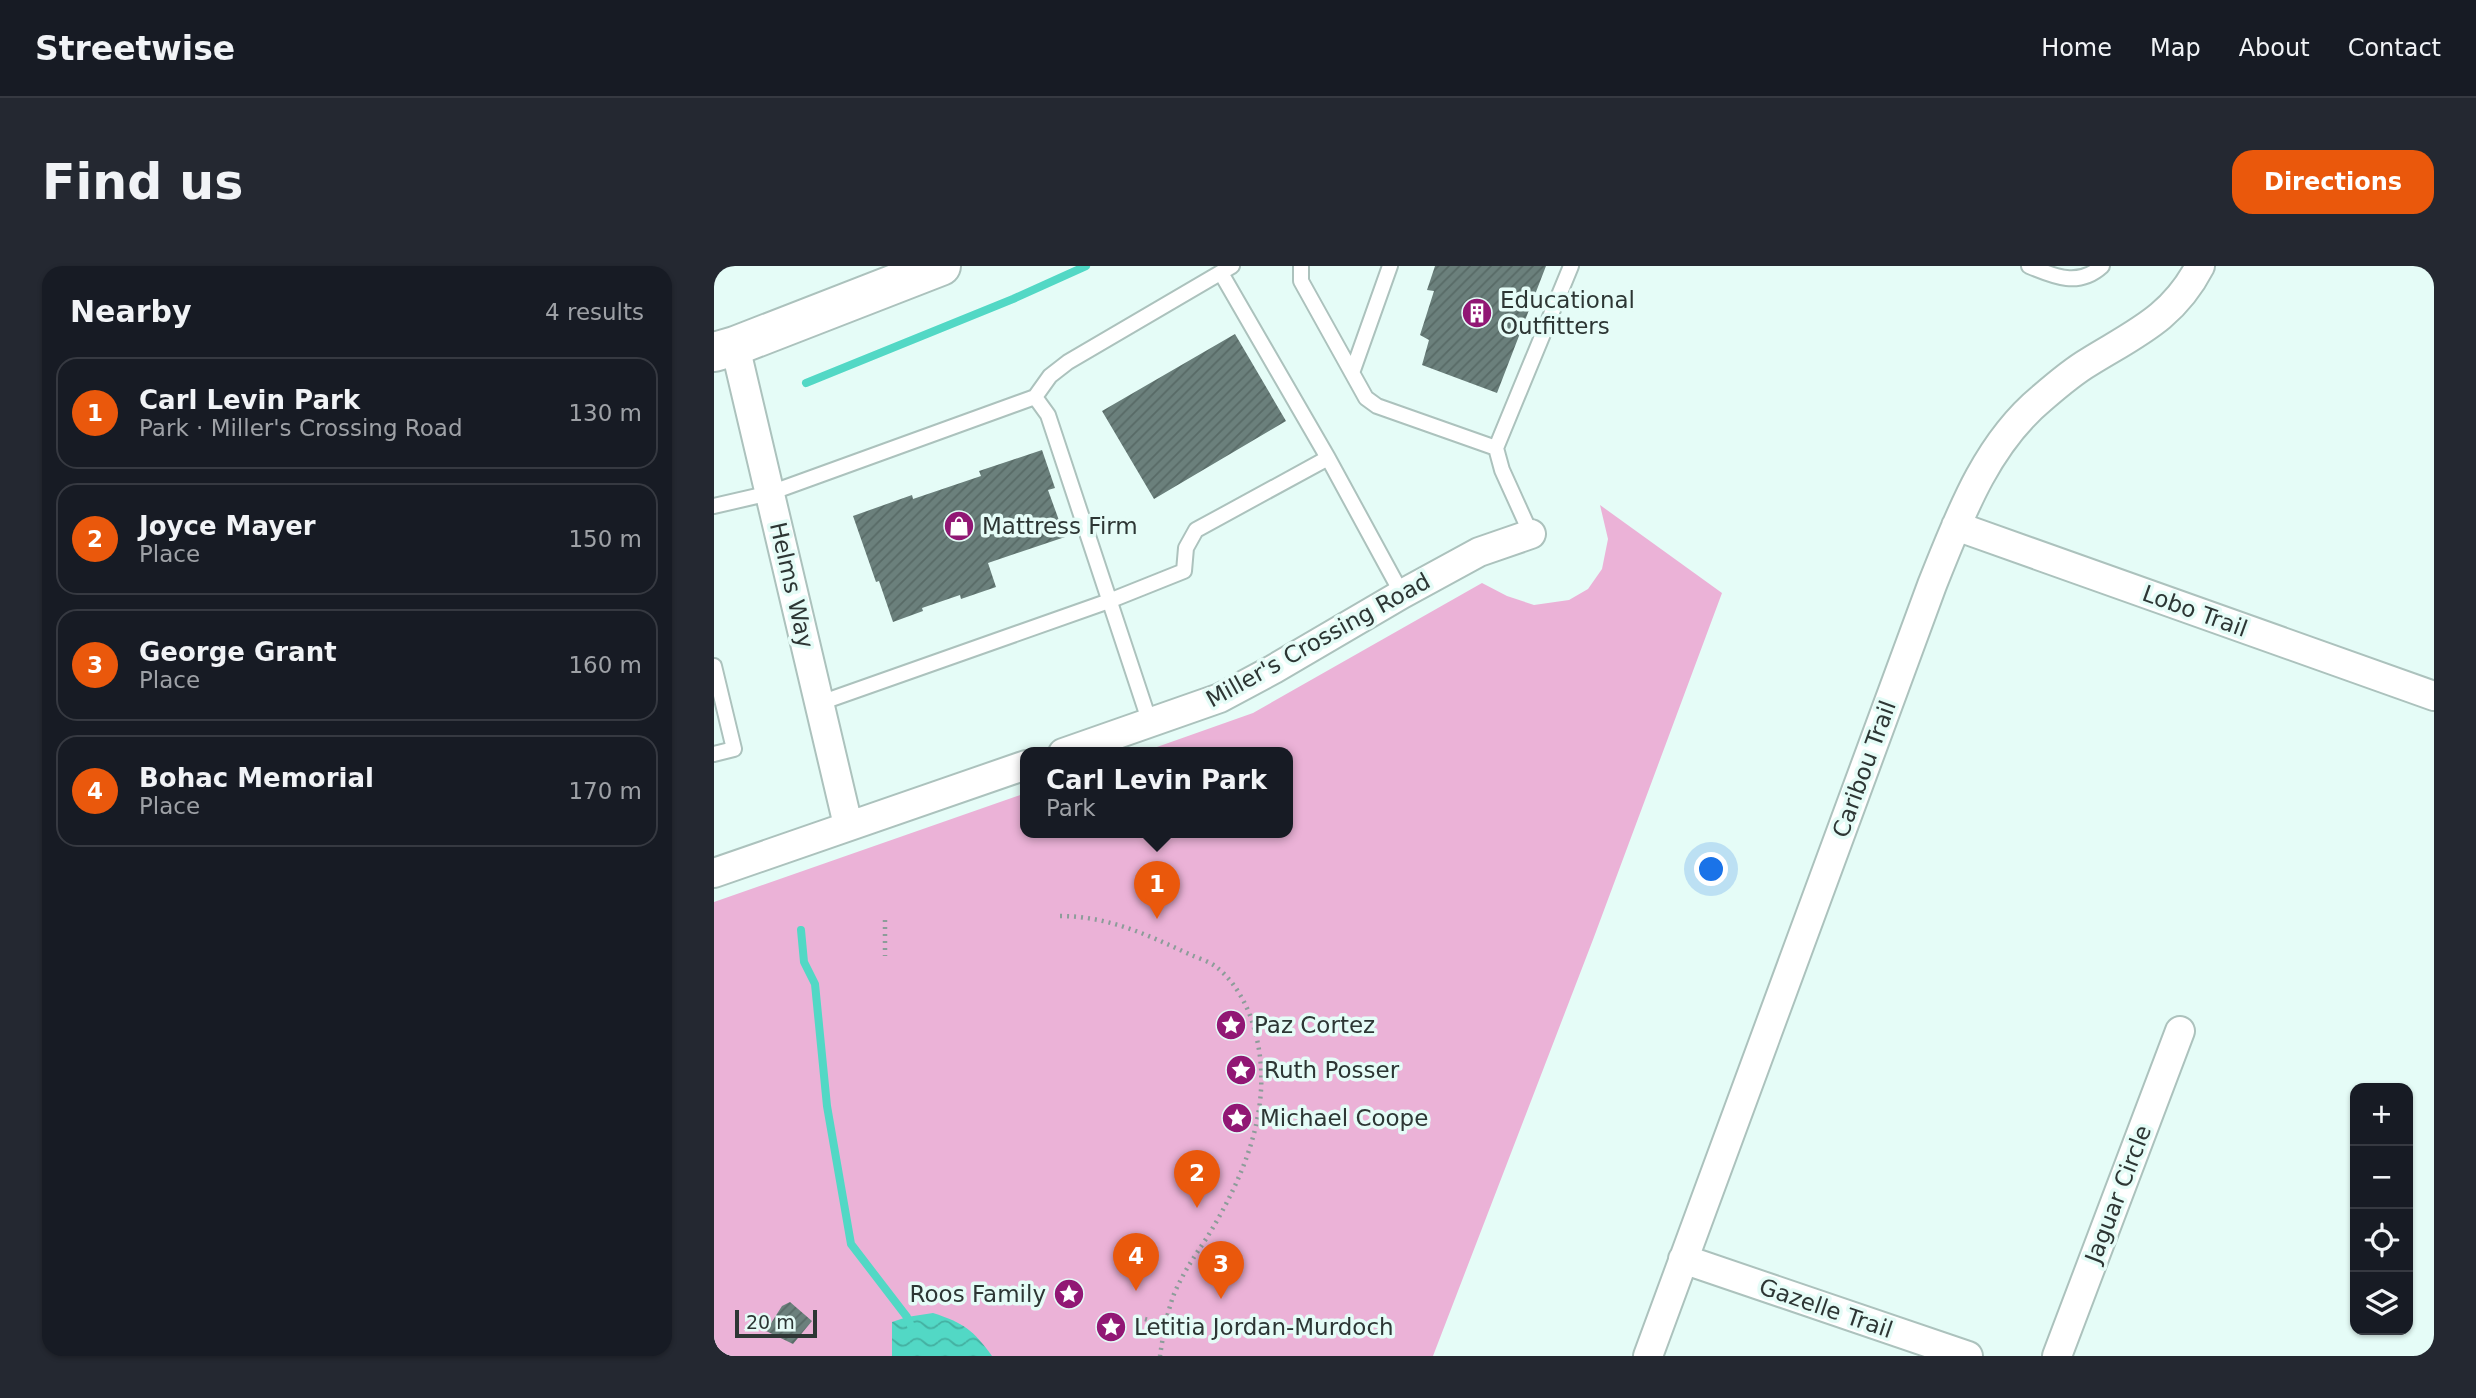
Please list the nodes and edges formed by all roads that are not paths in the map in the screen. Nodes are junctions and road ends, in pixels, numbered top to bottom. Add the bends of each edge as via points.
1 (941, 266) edge
2 (1301, 266) edge
3 (1390, 266) edge
4 (1571, 266) edge
5 (2029, 266) edge
6 (2102, 266) edge
7 (2200, 266) edge
8 (1226, 269) edge
9 (725, 349) edge
10 (1352, 373) junction
11 (1035, 397) junction
12 (1496, 448) junction
13 (1328, 458) junction
14 (770, 494) junction
15 (714, 506) edge
16 (1956, 526) junction
17 (1531, 534) joint
18 (1402, 594) junction
19 (1109, 601) junction
20 (714, 666) edge
21 (2434, 696) edge
22 (820, 703) junction
23 (1150, 723) junction
24 (1080, 747) edge
25 (714, 754) edge
26 (1020, 767) edge
27 (848, 825) junction
28 (714, 873) edge
29 (2180, 1031) dead end
30 (1683, 1259) junction
31 (1648, 1356) edge
32 (1968, 1356) edge
33 (2057, 1356) edge

1 - 9 main road
2 - 10 lane via 1301,282
3 - 10 lane
4 - 12 lane
5 - 6 lane via 2070,278 2085,278
7 - 16 street, Caribou Trail via 2171,308 2146,329 2086,363 2039,400 1981,472
8 - 11 lane via 1068,362
8 - 13 lane
9 - 14 street, Helms Way
10 - 12 lane via 1366,398 1377,406
11 - 14 lane
11 - 19 lane via 1048,415
12 - 17 lane
13 - 18 lane
13 - 19 lane via 1196,530 1186,548 1184,571
14 - 15 lane
14 - 22 street, Helms Way
16 - 21 street, Lobo Trail
16 - 30 street, Caribou Trail
17 - 18 street, Miller's Crossing Road via 1479,552
18 - 23 street, Miller's Crossing Road via 1220,698
19 - 22 lane
19 - 23 lane
20 - 25 lane via 734,749
22 - 27 street, Helms Way
23 - 24 street, Miller's Crossing Road
26 - 27 street
27 - 28 street
29 - 33 street, Jaguar Circle
30 - 31 street, Caribou Trail
30 - 32 street, Gazelle Trail

